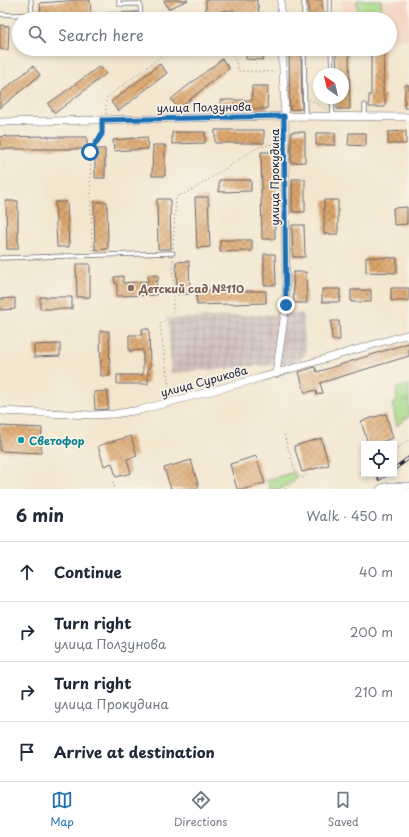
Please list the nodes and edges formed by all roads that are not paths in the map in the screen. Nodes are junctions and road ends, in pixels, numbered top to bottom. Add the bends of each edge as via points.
1 (31, 0) edge
2 (119, 0) edge
3 (281, 0) edge
4 (304, 0) edge
5 (330, 0) edge
6 (32, 12) edge
7 (141, 12) edge
8 (281, 12) edge
9 (304, 12) edge
10 (330, 12) edge
11 (0, 14) edge
12 (12, 14) edge
13 (282, 56) edge
14 (304, 56) edge
15 (331, 56) edge
16 (332, 68) edge
17 (332, 104) edge
18 (365, 104) dead end
19 (333, 115) junction
20 (284, 116) junction
21 (305, 116) junction
22 (365, 117) junction
23 (409, 117) edge
24 (0, 122) edge
25 (173, 253) road end
26 (0, 258) edge
27 (409, 334) edge
28 (276, 374) junction
29 (0, 411) edge
30 (409, 486) edge
31 (382, 488) edge
32 (400, 488) edge

1 - 6 lane
2 - 7 lane via 119,4 140,4
3 - 8 street
4 - 9 lane
5 - 10 lane
11 - 12 lane
13 - 20 street, улица Прокудина
14 - 21 lane
15 - 16 lane
17 - 19 lane
18 - 22 lane
19 - 21 street, улица Ползунова
19 - 22 street, улица Ползунова
20 - 21 street, улица Ползунова
20 - 24 street, улица Ползунова
20 - 28 street, улица Прокудина via 286,305
22 - 23 street, улица Ползунова
25 - 26 lane
27 - 28 street, улица Сурикова
28 - 29 street, улица Сурикова via 140,410 114,414
30 - 32 street
31 - 32 street

